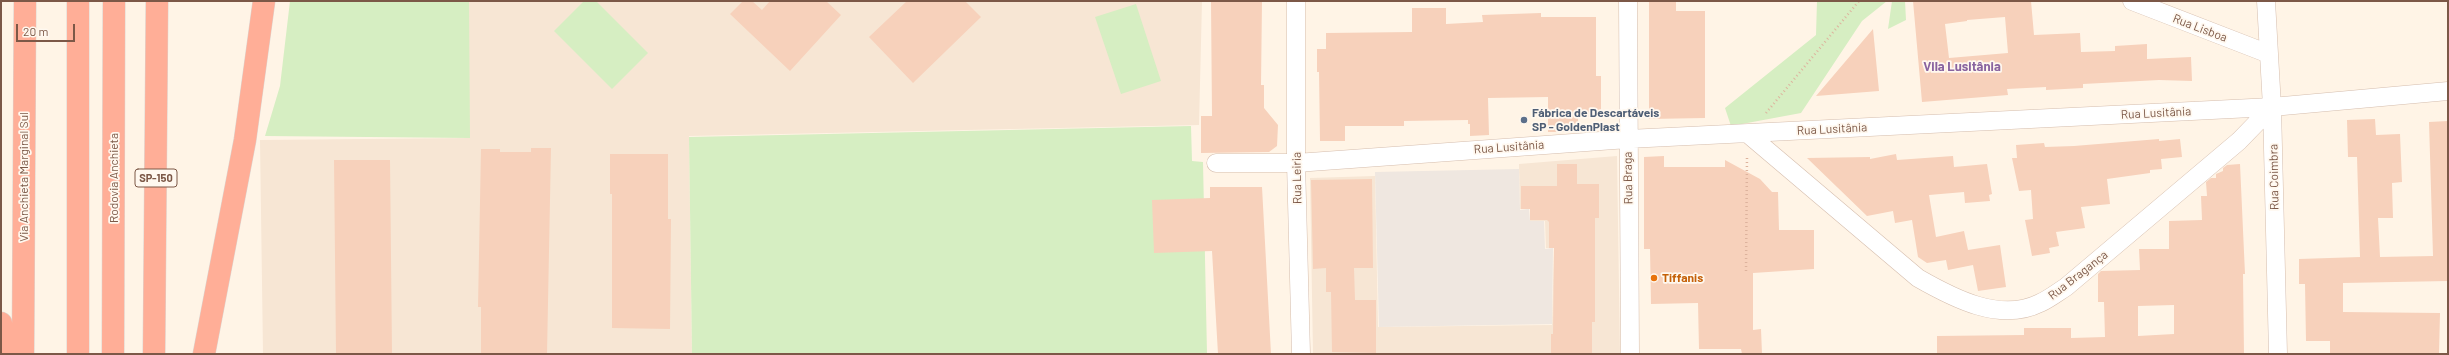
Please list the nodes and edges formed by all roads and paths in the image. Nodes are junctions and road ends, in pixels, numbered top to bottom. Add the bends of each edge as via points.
1 (25, 1) edge
2 (78, 1) edge
3 (114, 1) edge
4 (157, 1) edge
5 (264, 1) edge
6 (1296, 1) edge
7 (1628, 1) edge
8 (1859, 1) edge
9 (2132, 1) edge
10 (2266, 1) edge
11 (2269, 54) junction
12 (2448, 91) edge
13 (2272, 107) junction
14 (1748, 134) junction
15 (1628, 139) junction
16 (1216, 163) dead end
17 (1296, 163) junction
18 (1746, 271) dead end
19 (1, 323) edge
20 (7, 354) edge
21 (23, 354) edge
22 (78, 354) edge
23 (113, 354) edge
24 (154, 354) edge
25 (204, 354) edge
26 (1302, 354) edge
27 (1630, 354) edge
28 (2278, 354) edge

1 - 21 highway, Via Anchieta Marginal Sul
2 - 22 highway
3 - 23 highway, Rodovia Anchieta
4 - 24 highway, SP-150
5 - 25 highway via 245,140
6 - 17 street, Rua Leiria
7 - 15 street, Rua Braga
8 - 14 path
9 - 11 street, Rua Lisboa
10 - 11 street, Rua Coimbra
11 - 13 street, Rua Coimbra
12 - 13 street, Rua Lusitânia
13 - 14 street, Rua Lusitânia
13 - 14 street, Rua Bragança via 2239,141 2066,287 2039,304 1997,310 1944,293 1918,278
13 - 28 street, Rua Coimbra
14 - 15 street, Rua Lusitânia
14 - 18 path
15 - 17 street, Rua Lusitânia
15 - 27 street, Rua Braga
16 - 17 street, Rua Lusitânia
17 - 26 street, Rua Leiria
19 - 20 highway

